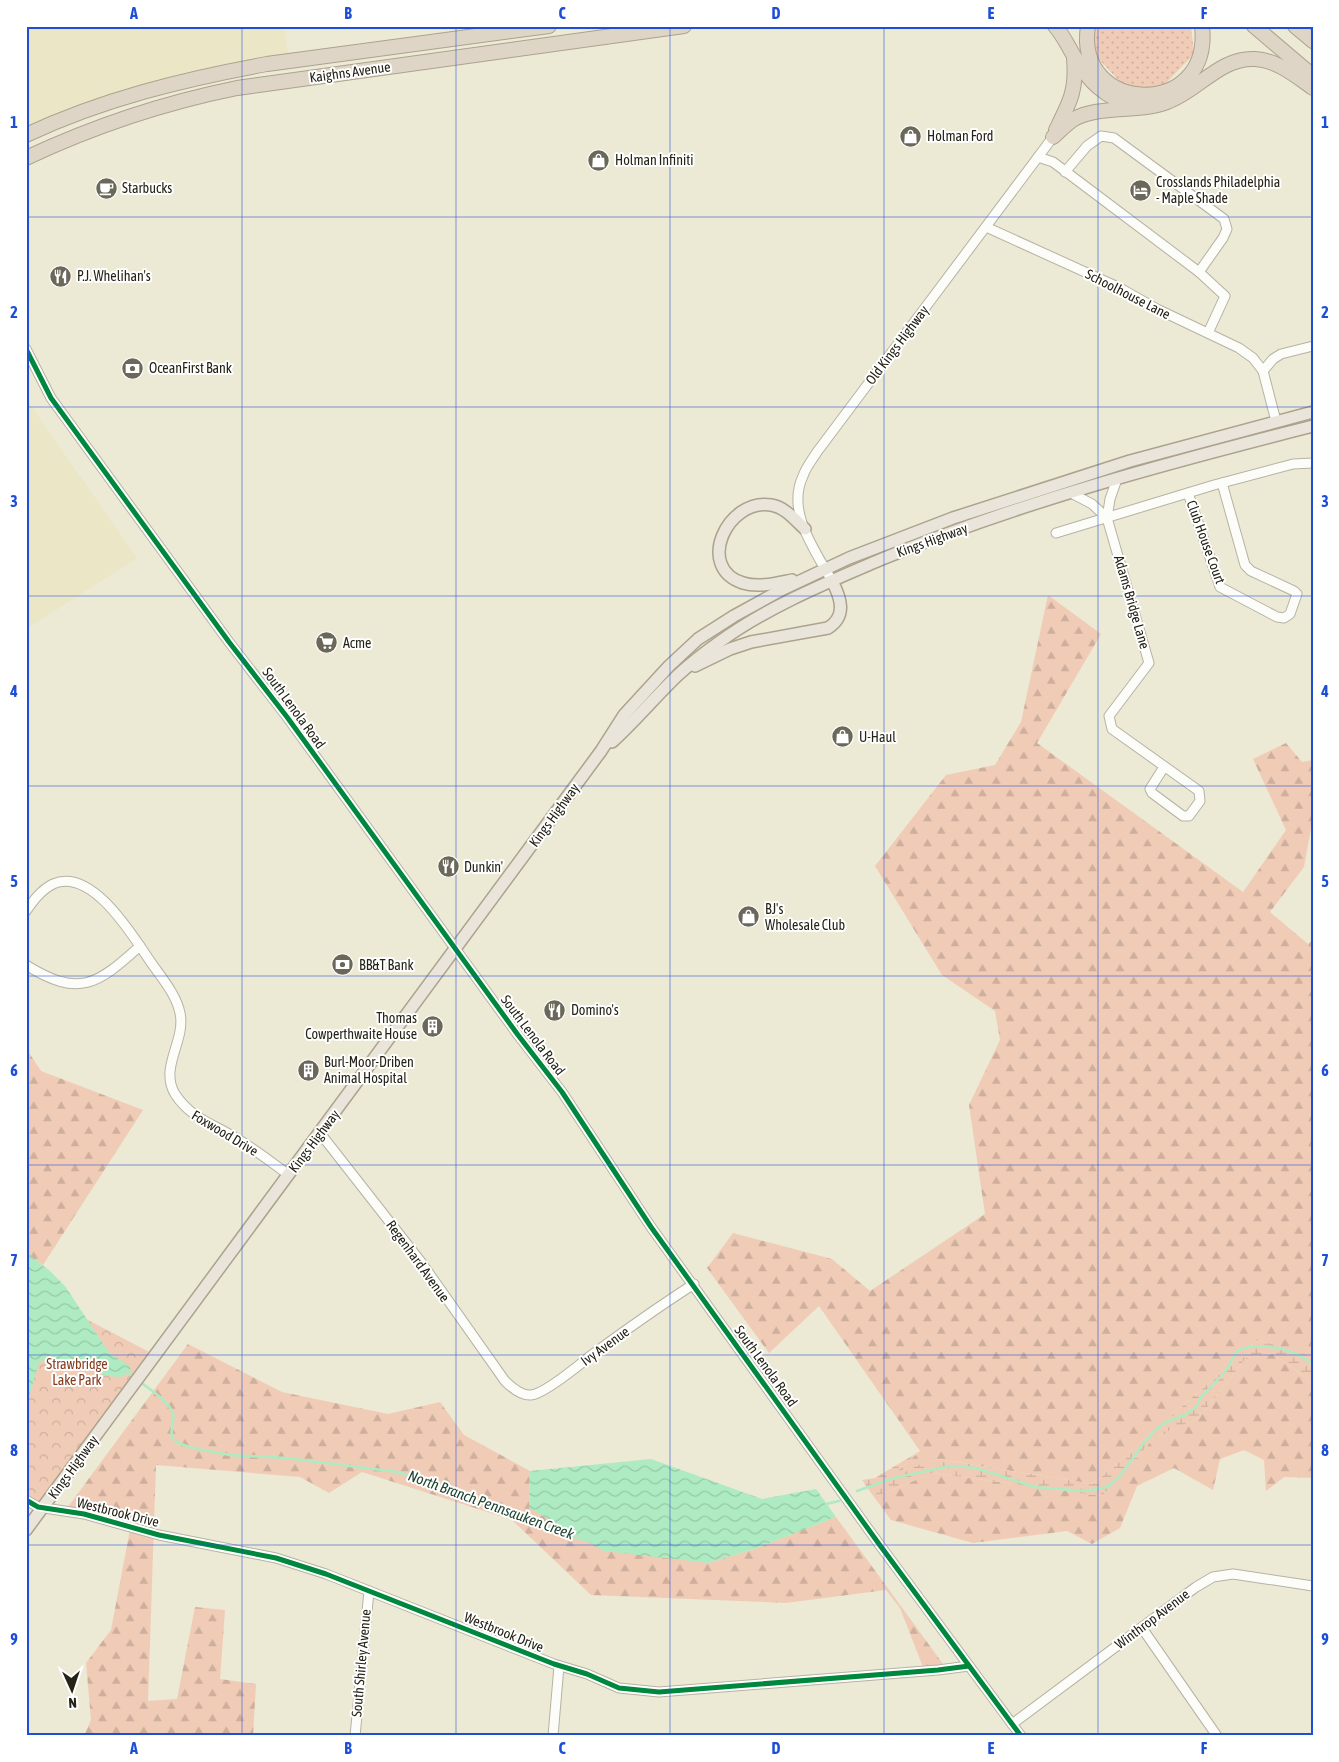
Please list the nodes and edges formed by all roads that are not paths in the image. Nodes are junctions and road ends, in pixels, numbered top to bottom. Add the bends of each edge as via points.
1 (549, 26) edge
2 (684, 26) edge
3 (1055, 26) edge
4 (1088, 26) edge
5 (1202, 26) edge
6 (1254, 26) edge
7 (1295, 26) edge
8 (1313, 41) edge
9 (1074, 57) junction
10 (1313, 76) edge
11 (1313, 88) edge
12 (1141, 108) junction
13 (75, 114) junction
14 (26, 124) edge
15 (26, 135) edge
16 (1053, 137) junction
17 (1038, 157) junction
18 (26, 158) edge
19 (1065, 172) junction
20 (986, 226) junction
21 (1199, 272) junction
22 (1208, 333) junction
23 (1313, 346) edge
24 (26, 349) edge
25 (1264, 371) junction
26 (1313, 412) edge
27 (1276, 421) junction
28 (1313, 426) edge
29 (1313, 463) edge
30 (1117, 479) junction
31 (1222, 483) junction
32 (1071, 493) junction
33 (1188, 493) junction
34 (1107, 518) junction
35 (805, 529) junction
36 (1056, 533) dead end
37 (825, 568) junction
38 (804, 578) junction
39 (832, 581) junction
40 (682, 672) junction
41 (601, 752) junction
42 (1164, 767) junction
43 (26, 911) edge
44 (140, 946) junction
45 (456, 949) junction
46 (26, 965) edge
47 (320, 1133) junction
48 (289, 1175) junction
49 (694, 1284) junction
50 (515, 1388) joint
51 (26, 1500) edge
52 (42, 1508) junction
53 (26, 1530) edge
54 (1313, 1586) edge
55 (369, 1591) junction
56 (1142, 1628) junction
57 (559, 1666) junction
58 (969, 1666) junction
59 (1012, 1724) junction
60 (354, 1736) edge
61 (553, 1736) edge
62 (1020, 1736) edge
63 (1217, 1736) edge

1 - 13 highway, Kaighns Avenue via 245,68 148,90
2 - 18 highway, Kaighns Avenue via 220,91 135,114 76,135
3 - 9 highway
4 - 5 highway via 1088,50 1098,72 1121,91 1144,96 1168,91 1193,71 1203,41
6 - 10 highway
7 - 8 highway
9 - 12 highway via 1104,93
9 - 16 highway via 1074,92
11 - 12 highway via 1276,64 1248,59 1225,66 1172,100
12 - 16 highway via 1086,114 1068,123
13 - 14 highway
13 - 15 highway, Kaighns Avenue
16 - 17 street, Old Kings Highway
17 - 19 street via 1053,162
17 - 20 street, Old Kings Highway
19 - 21 street
19 - 21 street via 1087,146 1101,136 1114,138 1224,219 1227,229 1223,238
20 - 22 street, Schoolhouse Lane
20 - 35 street, Old Kings Highway via 806,470 797,500
21 - 22 street via 1225,296
22 - 25 street, Schoolhouse Lane via 1239,348
23 - 25 street via 1281,354
24 - 45 street, South Lenola Road via 51,398
25 - 27 street
26 - 27 main road, Kings Highway
27 - 37 main road, Kings Highway via 1026,493 907,534
28 - 30 main road, Kings Highway
29 - 31 street via 1293,464
30 - 32 main road, Kings Highway
30 - 34 street, Adams Bridge Lane
31 - 33 street
31 - 33 street, Club House Court via 1245,565 1297,594 1290,614 1284,618 1220,587
32 - 34 street via 1092,504
32 - 39 main road, Kings Highway via 929,541
33 - 34 street
34 - 36 street
34 - 42 street, Adams Bridge Lane via 1149,663 1109,716 1110,723 1112,729
35 - 37 street, Old Kings Highway
35 - 38 main road via 777,507 756,506 728,524 719,550 726,571 743,583 757,585
37 - 38 main road
37 - 39 street, Old Kings Highway
38 - 41 main road, Kings Highway via 698,639 636,701
39 - 40 main road, Kings Highway via 757,618 718,642
39 - 40 main road via 841,598 842,608 837,620 828,628 751,642
40 - 41 main road, Kings Highway
41 - 45 main road, Kings Highway
42 - 42 street, Adams Bridge Lane via 1199,792 1200,801 1189,816 1184,816 1152,793 1150,789
43 - 44 street, Foxwood Drive via 42,892 55,883 76,883 103,900
44 - 46 street via 98,978 80,984 60,982
44 - 48 street, Foxwood Drive via 172,994 180,1013 180,1034 169,1074 175,1093 194,1115 240,1140
45 - 47 main road, Kings Highway
45 - 49 street, South Lenola Road via 562,1092 651,1227
47 - 48 main road, Kings Highway
47 - 50 street, Regenhard Avenue via 421,1262 505,1380
48 - 52 main road, Kings Highway
49 - 50 street, Ivy Avenue via 538,1393 523,1394
49 - 58 street, South Lenola Road
51 - 52 street
52 - 53 main road, Kings Highway
52 - 55 street, Westbrook Drive via 84,1514 159,1535 276,1558 335,1576
54 - 56 street, Winthrop Avenue via 1244,1575 1223,1575 1204,1581
55 - 57 street, Westbrook Drive
55 - 60 street, South Shirley Avenue
56 - 59 street, Winthrop Avenue
56 - 63 street
57 - 58 street, Westbrook Drive via 619,1688 659,1692
57 - 61 street
58 - 59 street, South Lenola Road
59 - 62 street, South Lenola Road

